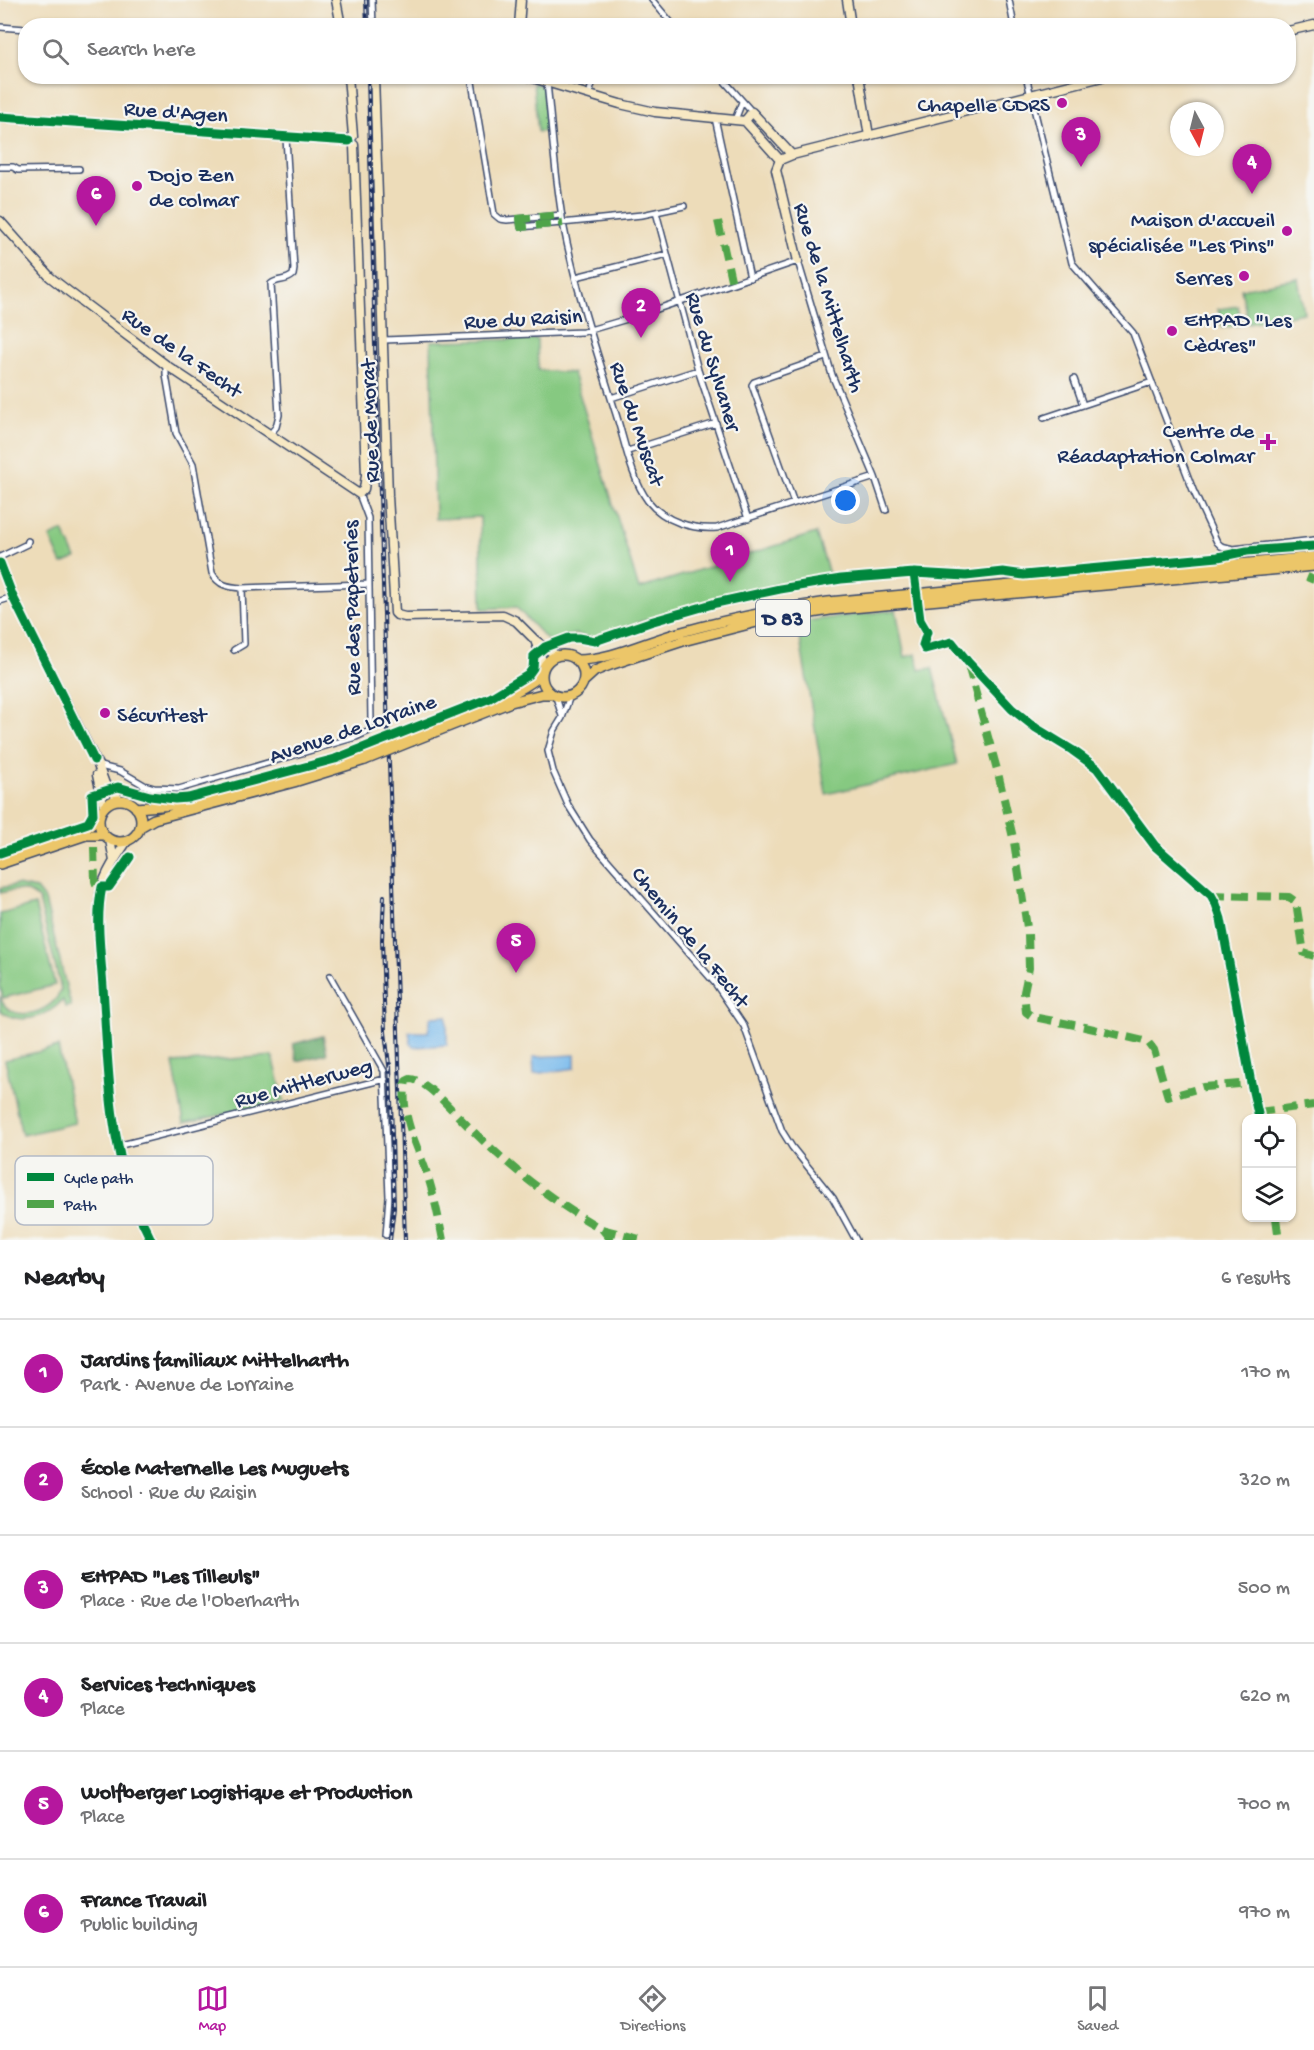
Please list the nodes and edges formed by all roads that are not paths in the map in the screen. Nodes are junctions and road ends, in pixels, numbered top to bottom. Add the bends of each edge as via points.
1 (336, 0) edge
2 (372, 0) edge
3 (521, 0) edge
4 (652, 0) edge
5 (847, 0) edge
6 (1009, 0) edge
7 (339, 18) edge
8 (373, 18) edge
9 (520, 18) edge
10 (667, 18) edge
11 (850, 18) edge
12 (1012, 18) edge
13 (1314, 25) edge
14 (0, 27) edge
15 (18, 28) edge
16 (1296, 30) edge
17 (348, 84) edge
18 (374, 84) edge
19 (472, 84) edge
20 (547, 84) edge
21 (550, 84) edge
22 (592, 84) edge
23 (727, 84) edge
24 (860, 84) edge
25 (1028, 84) edge
26 (1076, 84) edge
27 (589, 95) junction
28 (1031, 96) junction
29 (742, 102) junction
30 (752, 111) junction
31 (0, 117) edge
32 (715, 118) junction
33 (735, 120) junction
34 (745, 121) junction
35 (869, 136) junction
36 (286, 138) junction
37 (352, 141) junction
38 (792, 155) junction
39 (780, 160) junction
40 (0, 167) edge
41 (79, 169) dead end
42 (684, 206) dead end
43 (656, 212) junction
44 (562, 215) junction
45 (520, 219) junction
46 (0, 221) edge
47 (563, 223) junction
48 (667, 254) junction
49 (798, 261) junction
50 (576, 277) junction
51 (750, 278) junction
52 (680, 302) junction
53 (590, 330) junction
54 (384, 340) junction
55 (826, 357) junction
56 (166, 365) junction
57 (698, 370) junction
58 (1074, 379) dead end
59 (1152, 382) junction
60 (611, 398) junction
61 (1083, 405) junction
62 (1044, 418) dead end
63 (716, 423) junction
64 (270, 434) junction
65 (628, 450) junction
66 (875, 477) junction
67 (359, 494) junction
68 (794, 503) junction
69 (886, 510) dead end
70 (748, 519) junction
71 (1314, 540) edge
72 (28, 541) dead end
73 (0, 557) edge
74 (1314, 557) edge
75 (0, 562) edge
76 (1314, 566) edge
77 (367, 584) junction
78 (242, 588) junction
79 (13, 597) junction
80 (0, 601) edge
81 (535, 640) junction
82 (234, 650) dead end
83 (557, 656) junction
84 (576, 660) junction
85 (543, 671) junction
86 (584, 681) junction
87 (553, 695) junction
88 (570, 696) junction
89 (562, 718) junction
90 (411, 738) junction
91 (364, 757) junction
92 (96, 763) junction
93 (114, 771) junction
94 (105, 784) junction
95 (120, 800) junction
96 (104, 807) junction
97 (136, 808) junction
98 (99, 819) junction
99 (140, 827) junction
100 (107, 838) junction
101 (127, 841) junction
102 (0, 857) edge
103 (114, 861) junction
104 (0, 864) edge
105 (330, 976) dead end
106 (386, 1079) junction
107 (117, 1146) junction
108 (120, 1156) edge
109 (144, 1225) edge
110 (386, 1235) dead end
111 (151, 1240) edge
112 (856, 1240) edge

1 - 7 street
2 - 8 street
3 - 9 street
4 - 10 street
5 - 11 street
6 - 12 street
13 - 16 street
14 - 15 street
17 - 37 street, Rue des Papeteries
18 - 54 street, Rue de Morat
19 - 45 street via 494,214 507,220
20 - 44 street, Rue du Muscat
21 - 27 street
22 - 27 street
23 - 29 street
24 - 35 street
25 - 28 street
26 - 28 street
27 - 32 street via 655,111
28 - 35 street
28 - 59 street via 1072,264 1133,333
29 - 30 street
29 - 33 street
30 - 34 street
30 - 38 street
31 - 36 street, Rue d'Agen
32 - 33 street
32 - 51 street
33 - 34 street
34 - 39 street
35 - 38 street
36 - 37 street, Rue d'Agen
36 - 64 street via 294,268 286,281 271,284 279,415
37 - 67 street, Rue des Papeteries via 366,475
38 - 39 street
39 - 49 street, Rue de la Mittelharth via 776,170
40 - 41 street
42 - 43 street
43 - 47 street
43 - 48 street, Rue du Sylvaner
44 - 45 street
44 - 47 street, Rue du Muscat
45 - 47 street via 521,227
46 - 56 street, Rue de la Fecht via 50,277
47 - 50 street, Rue du Muscat
48 - 50 street
48 - 52 street, Rue du Sylvaner
49 - 51 street, Rue du Raisin
49 - 55 street, Rue de la Mittelharth
50 - 53 street, Rue du Muscat
51 - 52 street, Rue du Raisin
52 - 53 street, Rue du Raisin
52 - 57 street, Rue du Sylvaner
53 - 54 street, Rue du Raisin
53 - 60 street, Rue du Muscat
54 - 81 street, Rue de Morat via 395,613 405,617 503,615 516,621
55 - 66 street, Rue de la Mittelharth
55 - 68 street via 752,385
56 - 64 street, Rue de la Fecht
56 - 78 street via 176,433 193,464 212,573 222,585
57 - 60 street
57 - 63 street, Rue du Sylvaner
58 - 61 street
59 - 61 street
59 - 71 street via 1193,490 1221,546 1233,549
60 - 65 street, Rue du Muscat
61 - 62 street
63 - 65 street
63 - 70 street, Rue du Sylvaner
64 - 67 street, Rue de la Fecht
65 - 70 street, Rue du Muscat via 641,489 667,517 705,529
66 - 68 street, Rue du Muscat
66 - 69 street, Rue de la Mittelharth
67 - 77 street, Rue des Papeteries via 368,518
68 - 70 street, Rue du Muscat
72 - 73 street
74 - 84 main road, D 83 via 819,603 754,614 672,634 607,656
75 - 79 street
76 - 86 main road, D 83 via 830,610 757,622 683,641 595,671
77 - 78 street
77 - 93 street, Rue des Papeteries via 371,722 364,735 179,789 154,788
78 - 82 street via 244,644
79 - 80 street
79 - 92 street
81 - 83 street, Rue de Morat
81 - 85 street, Rue de Morat
83 - 84 main road
83 - 85 main road
84 - 86 main road via 583,669
85 - 87 main road via 542,682
85 - 90 main road, Avenue de Lorraine via 528,685
86 - 88 main road
87 - 88 main road
87 - 89 street
87 - 90 main road, Avenue de Lorraine via 511,702
88 - 89 street, Chemin de la Fecht
89 - 112 street, Chemin de la Fecht via 548,751 568,805 590,840 731,1005 744,1026 782,1131 833,1198
90 - 91 main road, Avenue de Lorraine, bridge
91 - 97 main road, Avenue de Lorraine via 189,802
91 - 99 main road, Avenue de Lorraine via 294,782 154,819
92 - 93 street, Rue des Papeteries
92 - 94 street
92 - 96 street
93 - 94 street
94 - 95 street
95 - 96 main road
95 - 97 main road
96 - 98 main road
97 - 99 main road
98 - 100 main road
98 - 102 main road via 84,829
99 - 101 main road
100 - 101 main road
100 - 103 street
100 - 104 main road via 86,835
101 - 103 street
103 - 107 street via 102,887 99,908 110,1101
105 - 106 street, Rue Mittlerweg via 381,1063
106 - 107 street, Rue Mittlerweg
106 - 110 street
107 - 108 street
109 - 111 street

